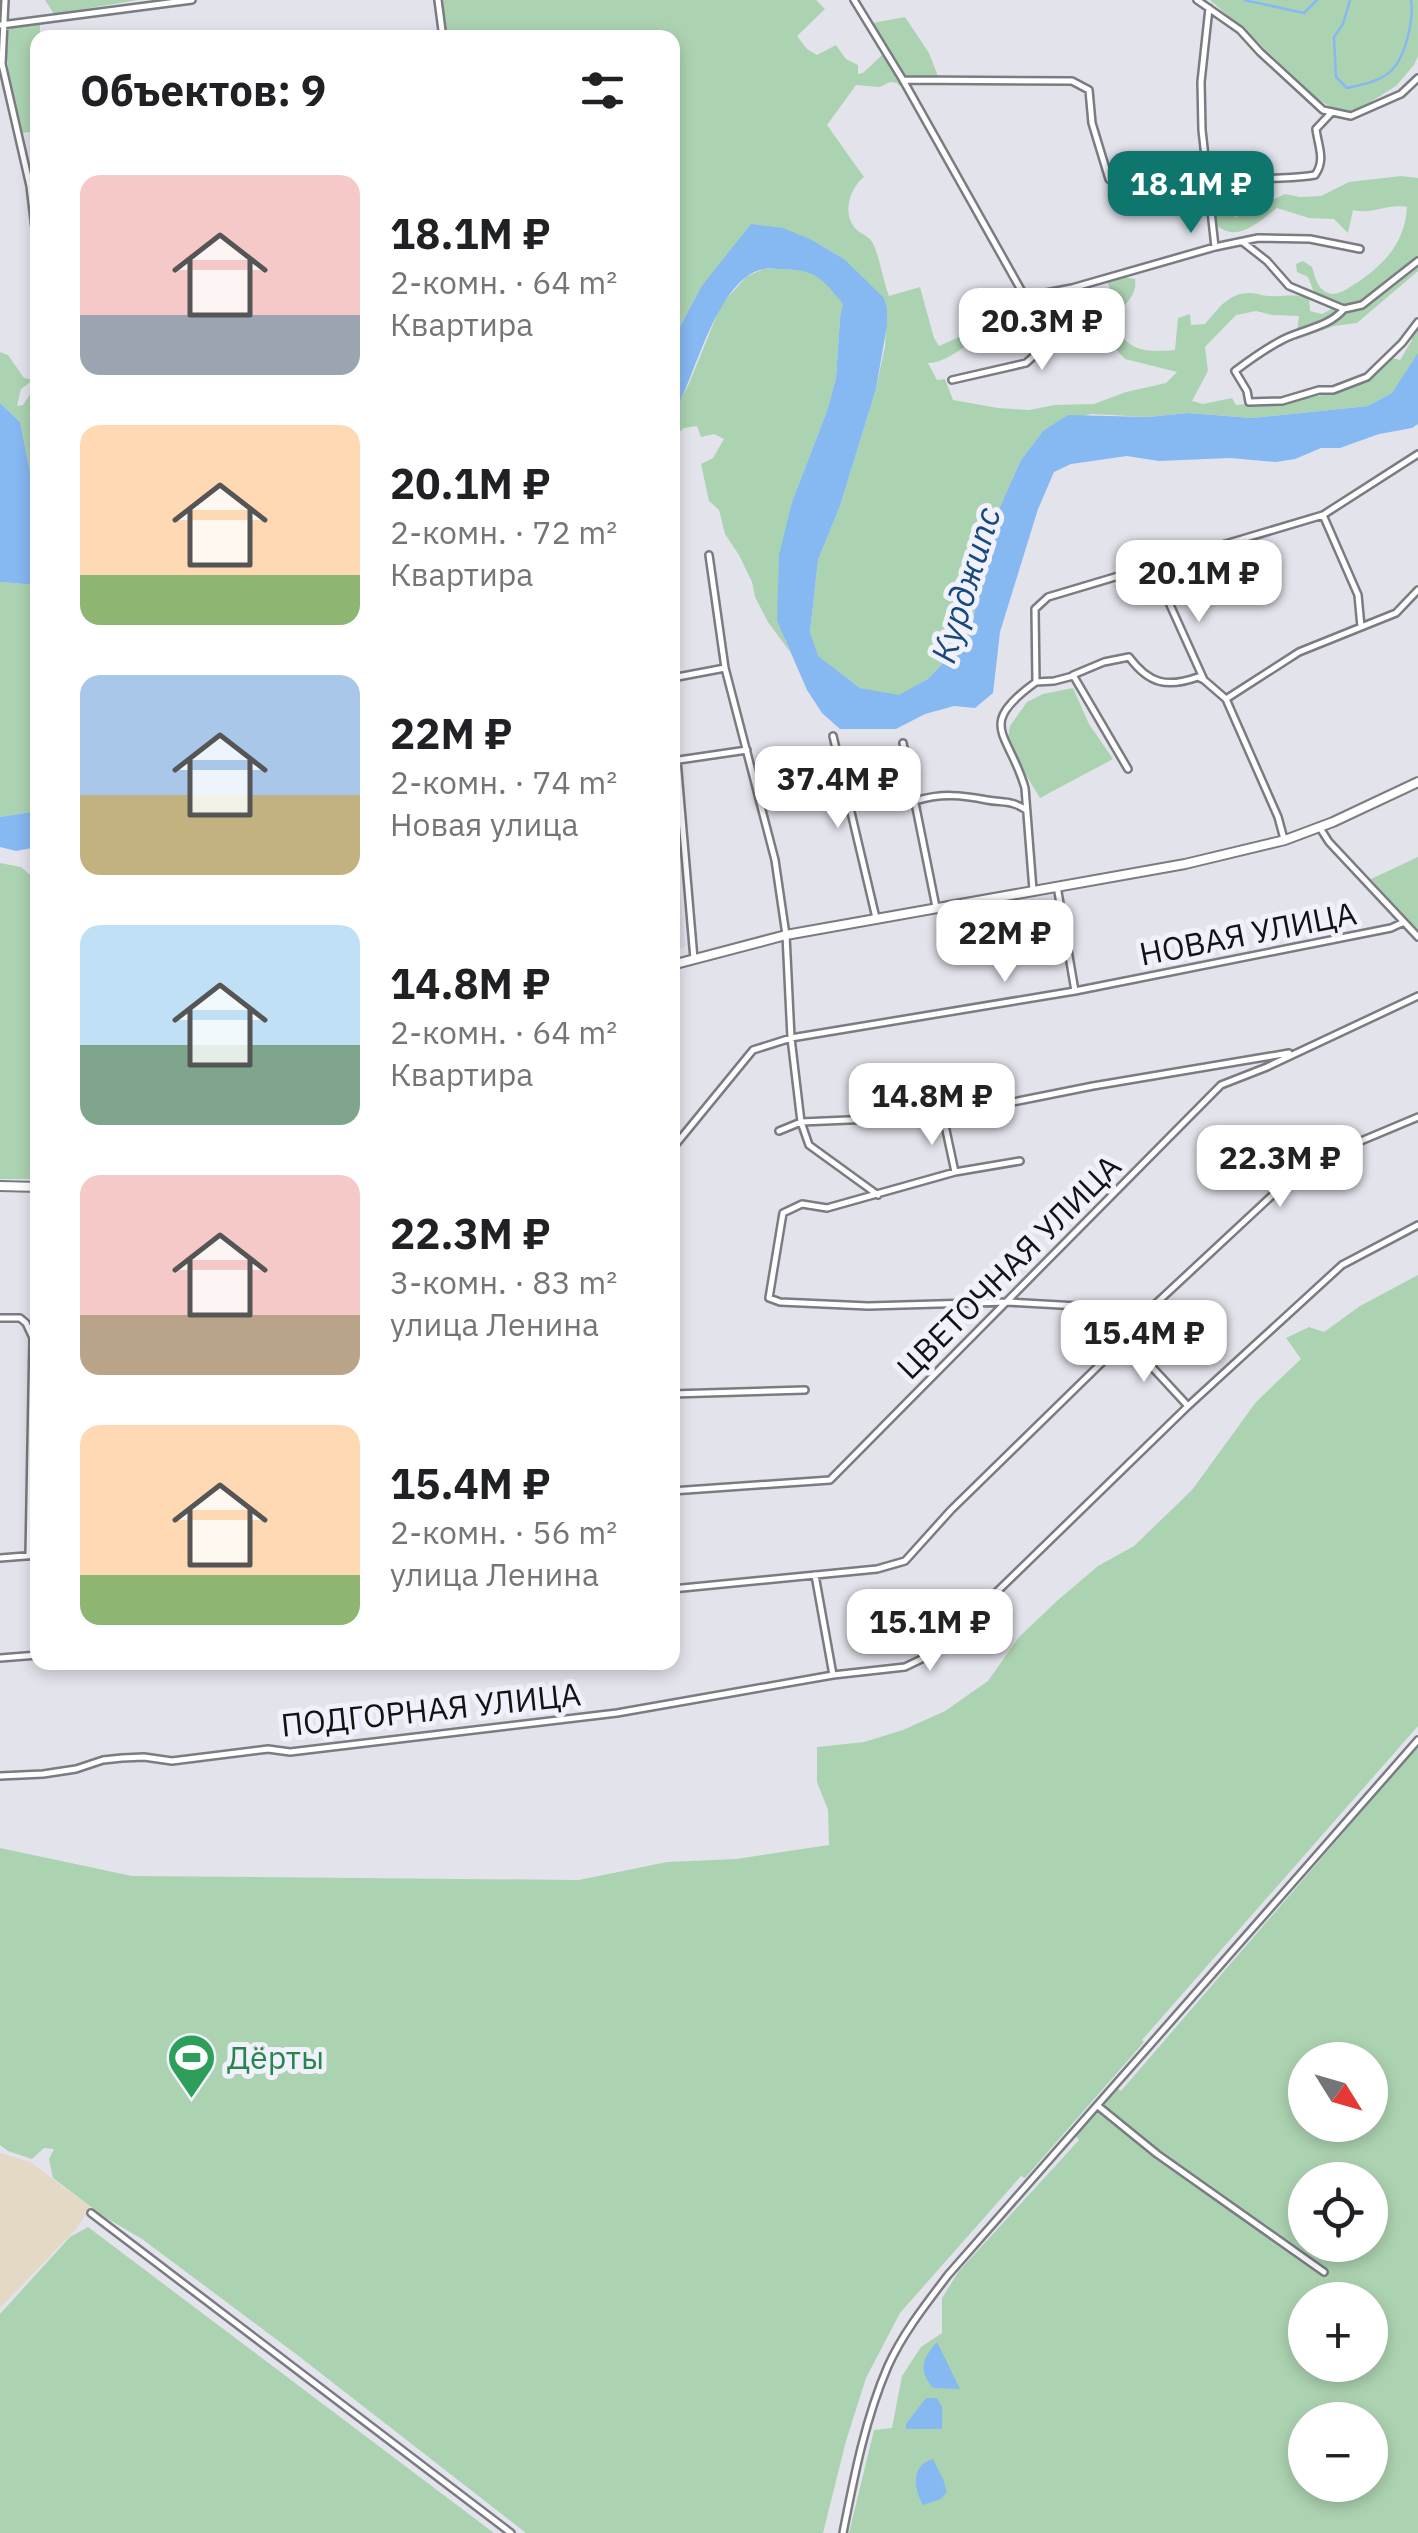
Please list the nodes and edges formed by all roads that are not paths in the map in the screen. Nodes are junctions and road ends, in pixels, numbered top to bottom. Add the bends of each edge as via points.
1 (5, 0) edge
2 (192, 0) edge
3 (438, 0) edge
4 (854, 0) edge
5 (1197, 0) edge
6 (1209, 8) junction
7 (1, 25) edge
8 (442, 30) edge
9 (1418, 78) edge
10 (903, 80) junction
11 (1332, 112) junction
12 (1109, 178) dead end
13 (30, 186) edge
14 (1208, 194) junction
15 (1242, 242) junction
16 (1214, 248) junction
17 (1360, 248) dead end
18 (1418, 260) edge
19 (1072, 288) junction
20 (1344, 310) junction
21 (1418, 322) edge
22 (952, 380) dead end
23 (1418, 454) edge
24 (1322, 515) junction
25 (709, 555) dead end
26 (1152, 564) junction
27 (1418, 590) edge
28 (1360, 627) junction
29 (725, 668) junction
30 (680, 676) edge
31 (1073, 676) junction
32 (1204, 680) junction
33 (1036, 682) junction
34 (1226, 699) junction
35 (833, 736) dead end
36 (904, 744) dead end
37 (747, 750) junction
38 (680, 760) edge
39 (1128, 769) dead end
40 (1418, 782) edge
41 (915, 801) junction
42 (1026, 810) junction
43 (680, 813) edge
44 (1320, 827) junction
45 (1285, 840) junction
46 (1057, 886) junction
47 (1033, 890) junction
48 (937, 909) junction
49 (876, 918) junction
50 (1404, 922) junction
51 (786, 935) junction
52 (1418, 937) edge
53 (694, 959) junction
54 (680, 963) edge
55 (1075, 991) junction
56 (1418, 996) edge
57 (791, 1038) junction
58 (1296, 1052) junction
59 (943, 1116) junction
60 (1418, 1117) edge
61 (801, 1122) junction
62 (779, 1131) dead end
63 (680, 1139) edge
64 (1020, 1161) dead end
65 (955, 1172) junction
66 (0, 1186) edge
67 (30, 1186) edge
68 (878, 1196) junction
69 (1418, 1225) edge
70 (1007, 1302) junction
71 (1149, 1310) junction
72 (0, 1318) edge
73 (30, 1332) edge
74 (1126, 1339) junction
75 (805, 1390) dead end
76 (680, 1394) edge
77 (1188, 1406) junction
78 (680, 1489) edge
79 (30, 1502) edge
80 (29, 1556) joint
81 (0, 1558) edge
82 (815, 1574) junction
83 (680, 1588) edge
84 (30, 1656) edge
85 (0, 1658) edge
86 (833, 1676) junction
87 (1418, 1740) edge
88 (0, 1776) edge
89 (1098, 2106) junction
90 (90, 2213) dead end
91 (1324, 2272) dead end
92 (510, 2533) edge
93 (843, 2533) edge

1 - 7 street
2 - 7 street
3 - 8 street
4 - 10 street
5 - 6 street
6 - 11 street
6 - 14 street via 1202,82
7 - 13 street via 2,64
9 - 11 street via 1401,94 1351,116
10 - 12 street via 1072,80 1089,90
10 - 19 street via 1026,297
11 - 14 street via 1316,129 1322,158 1315,174 1240,182
14 - 16 street
15 - 16 street
15 - 17 street via 1310,239
15 - 20 street via 1289,286
16 - 19 street
18 - 20 street via 1362,305
19 - 22 street via 1044,346 1026,363
20 - 21 street via 1234,370 1248,402 1333,390 1367,376
23 - 24 street
24 - 26 street
24 - 28 street via 1358,595
25 - 29 street
26 - 32 street
26 - 33 street via 1048,597 1035,609
27 - 28 street via 1396,613
28 - 34 street via 1299,652
29 - 30 street
29 - 37 street
31 - 32 street via 1129,657 1156,681
31 - 33 street
31 - 39 street
32 - 34 street
33 - 42 street via 1014,698 1000,722
34 - 45 street
35 - 49 street
36 - 41 street
37 - 38 street
37 - 51 street
40 - 44 main road
41 - 42 street via 954,794
41 - 48 street
42 - 47 street
43 - 53 street
44 - 45 main road
44 - 50 street
45 - 46 main road
46 - 47 main road
46 - 55 street
47 - 48 main road
48 - 49 main road
49 - 51 main road
50 - 52 street
50 - 55 street, НОВАЯ УЛИЦА
51 - 53 main road
51 - 57 street
53 - 54 main road
55 - 57 street, НОВАЯ УЛИЦА
56 - 58 street, ЦВЕТОЧНАЯ УЛИЦА
57 - 61 street
57 - 63 street, НОВАЯ УЛИЦА via 753,1050
58 - 59 street
58 - 70 street, ЦВЕТОЧНАЯ УЛИЦА via 1221,1084
59 - 61 street
59 - 65 street
60 - 71 street via 1294,1176
61 - 62 street
61 - 68 street via 809,1145
64 - 65 street
65 - 68 street
66 - 67 main road
68 - 70 street via 827,1208 802,1204 782,1213 769,1298 868,1306
69 - 77 street, ПОДГОРНАЯ УЛИЦА via 1342,1265
70 - 71 street
70 - 78 street, ЦВЕТОЧНАЯ УЛИЦА via 830,1480
71 - 74 street
72 - 73 street via 20,1318
74 - 77 street
74 - 82 street via 904,1561 877,1570
75 - 76 street
77 - 86 street, ПОДГОРНАЯ УЛИЦА via 934,1652 905,1667
79 - 80 street
80 - 81 street
82 - 83 street
82 - 86 street
84 - 85 street
86 - 88 street, ПОДГОРНАЯ УЛИЦА via 539,1724 290,1752 103,1760
87 - 89 street
89 - 91 street
89 - 93 street via 909,2327 871,2412
90 - 92 street

